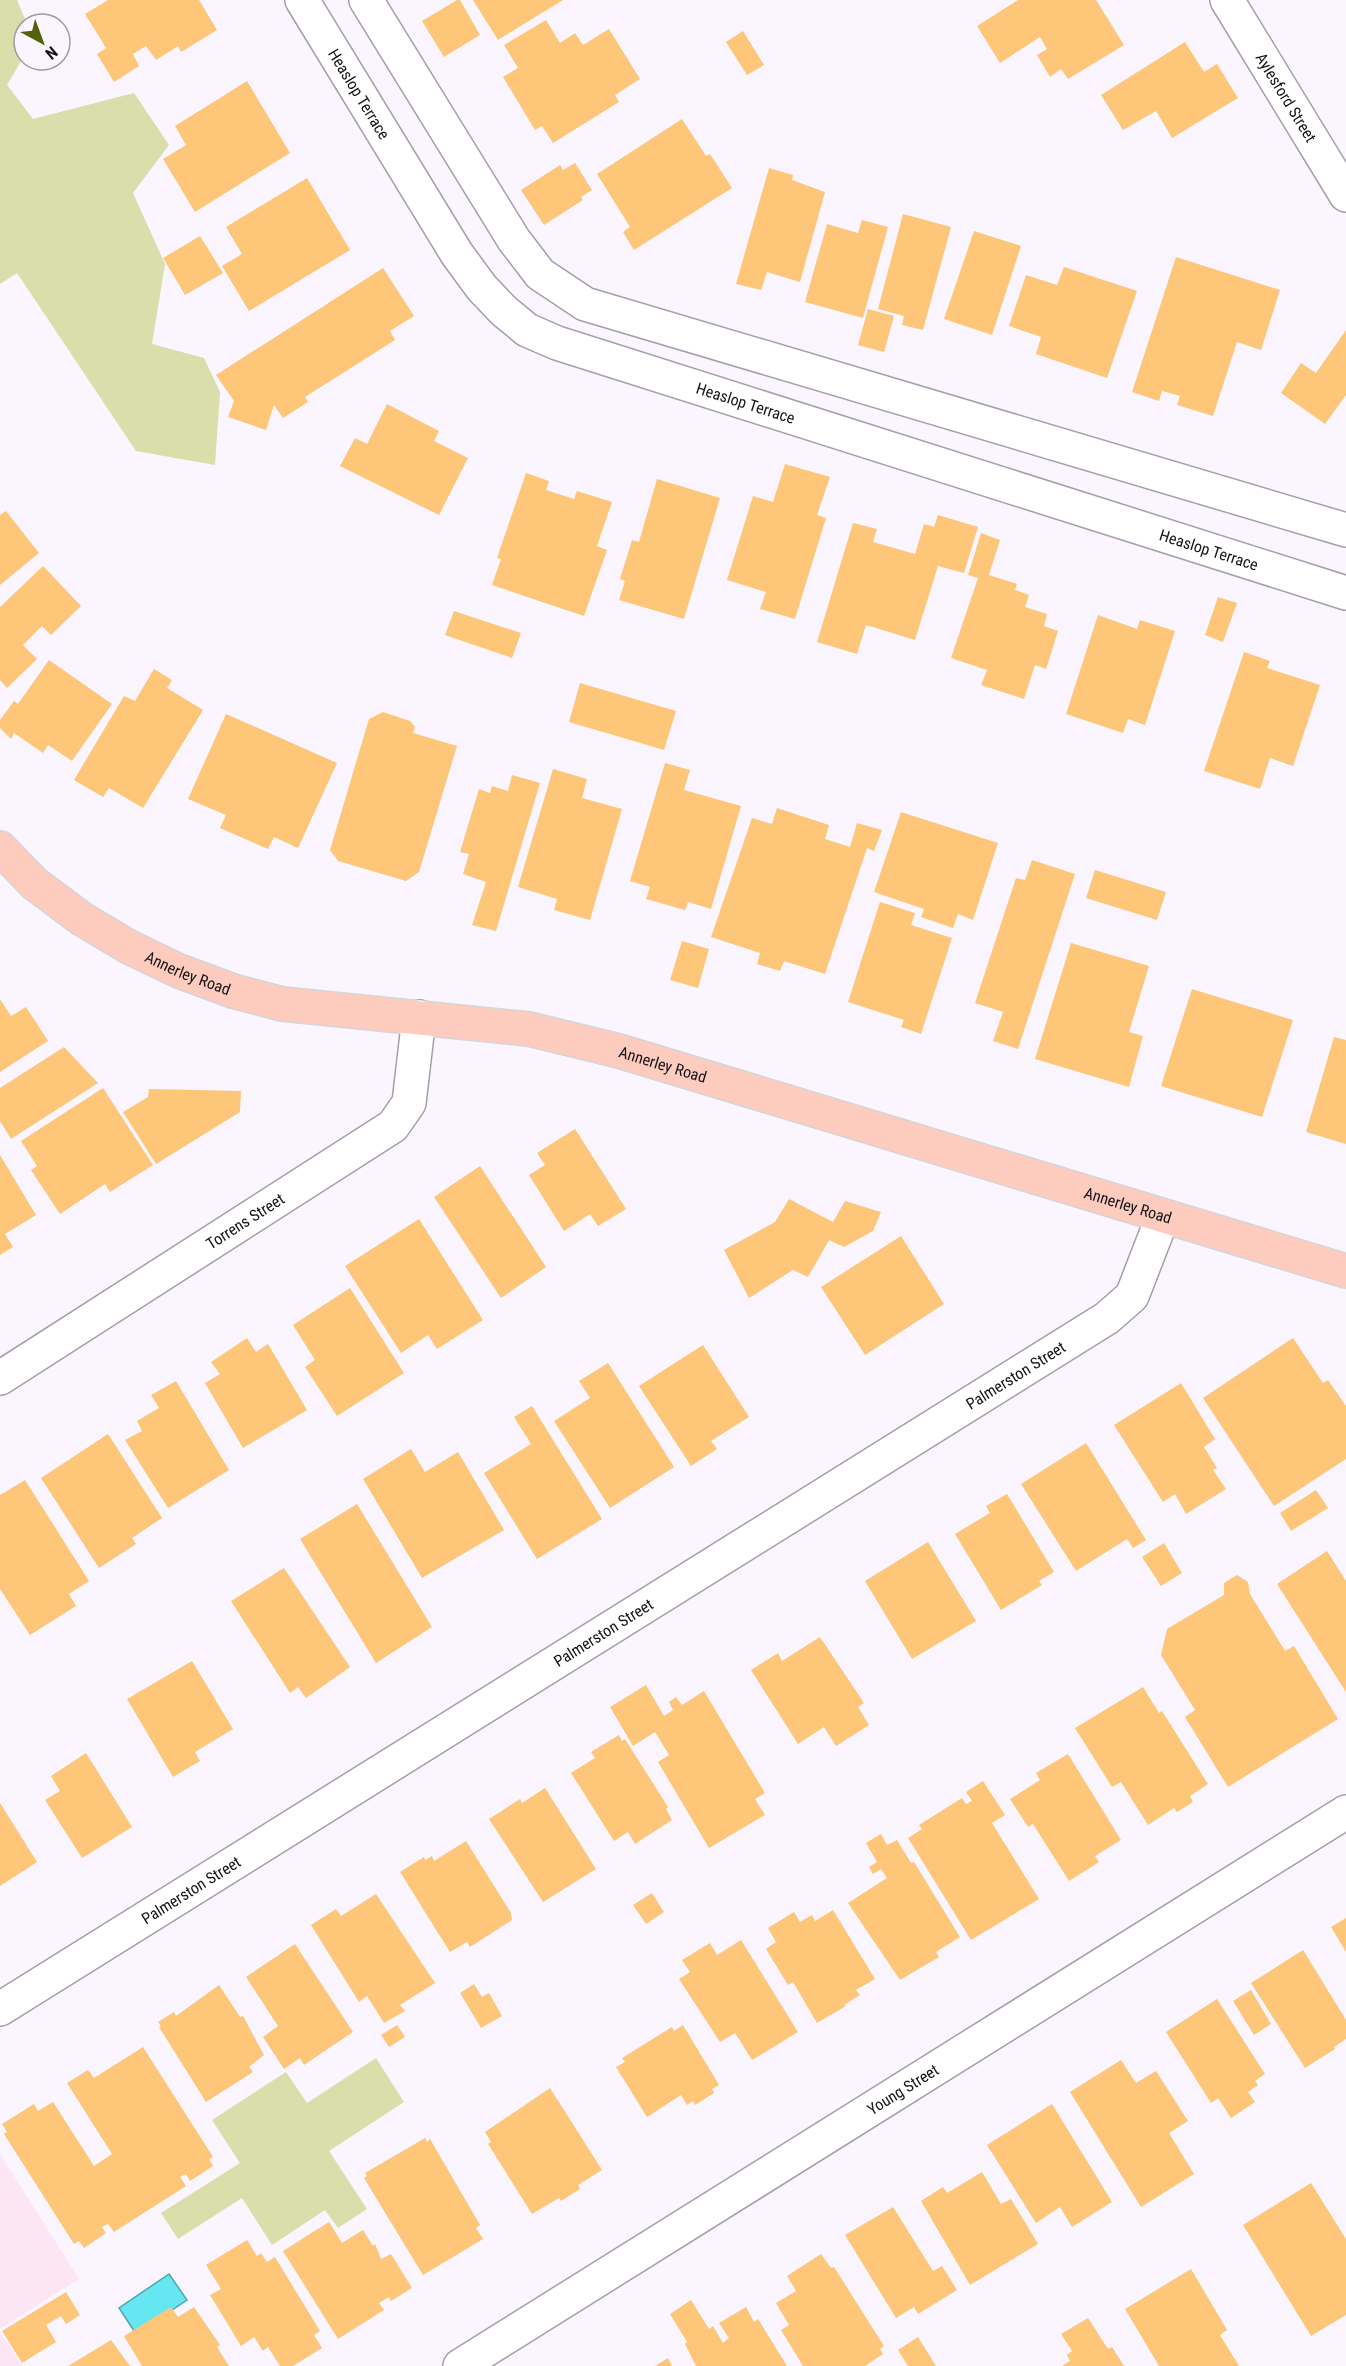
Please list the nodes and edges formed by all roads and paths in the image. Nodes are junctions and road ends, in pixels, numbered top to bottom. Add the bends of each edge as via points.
1 (302, 0) edge
2 (366, 0) edge
3 (1227, 0) edge
4 (1346, 195) edge
5 (1346, 530) edge
6 (1346, 593) edge
7 (0, 848) edge
8 (419, 1017) junction
9 (1163, 1216) junction
10 (1346, 1271) edge
11 (0, 1378) edge
12 (1346, 1812) edge
13 (0, 2009) edge
14 (460, 2366) edge

1 - 6 street, Heaslop Terrace via 457,254 504,311 527,330 557,343
2 - 5 street via 514,240 540,274 585,304
3 - 4 street, Aylesford Street
7 - 8 main road, Annerley Road via 35,884 82,919 179,971 282,1004
8 - 9 main road, Annerley Road via 529,1029 619,1051
8 - 11 street, Torrens Street via 409,1103 393,1126
9 - 10 main road, Annerley Road
9 - 13 street, Palmerston Street via 1132,1296 1107,1318
12 - 14 street, Young Street

